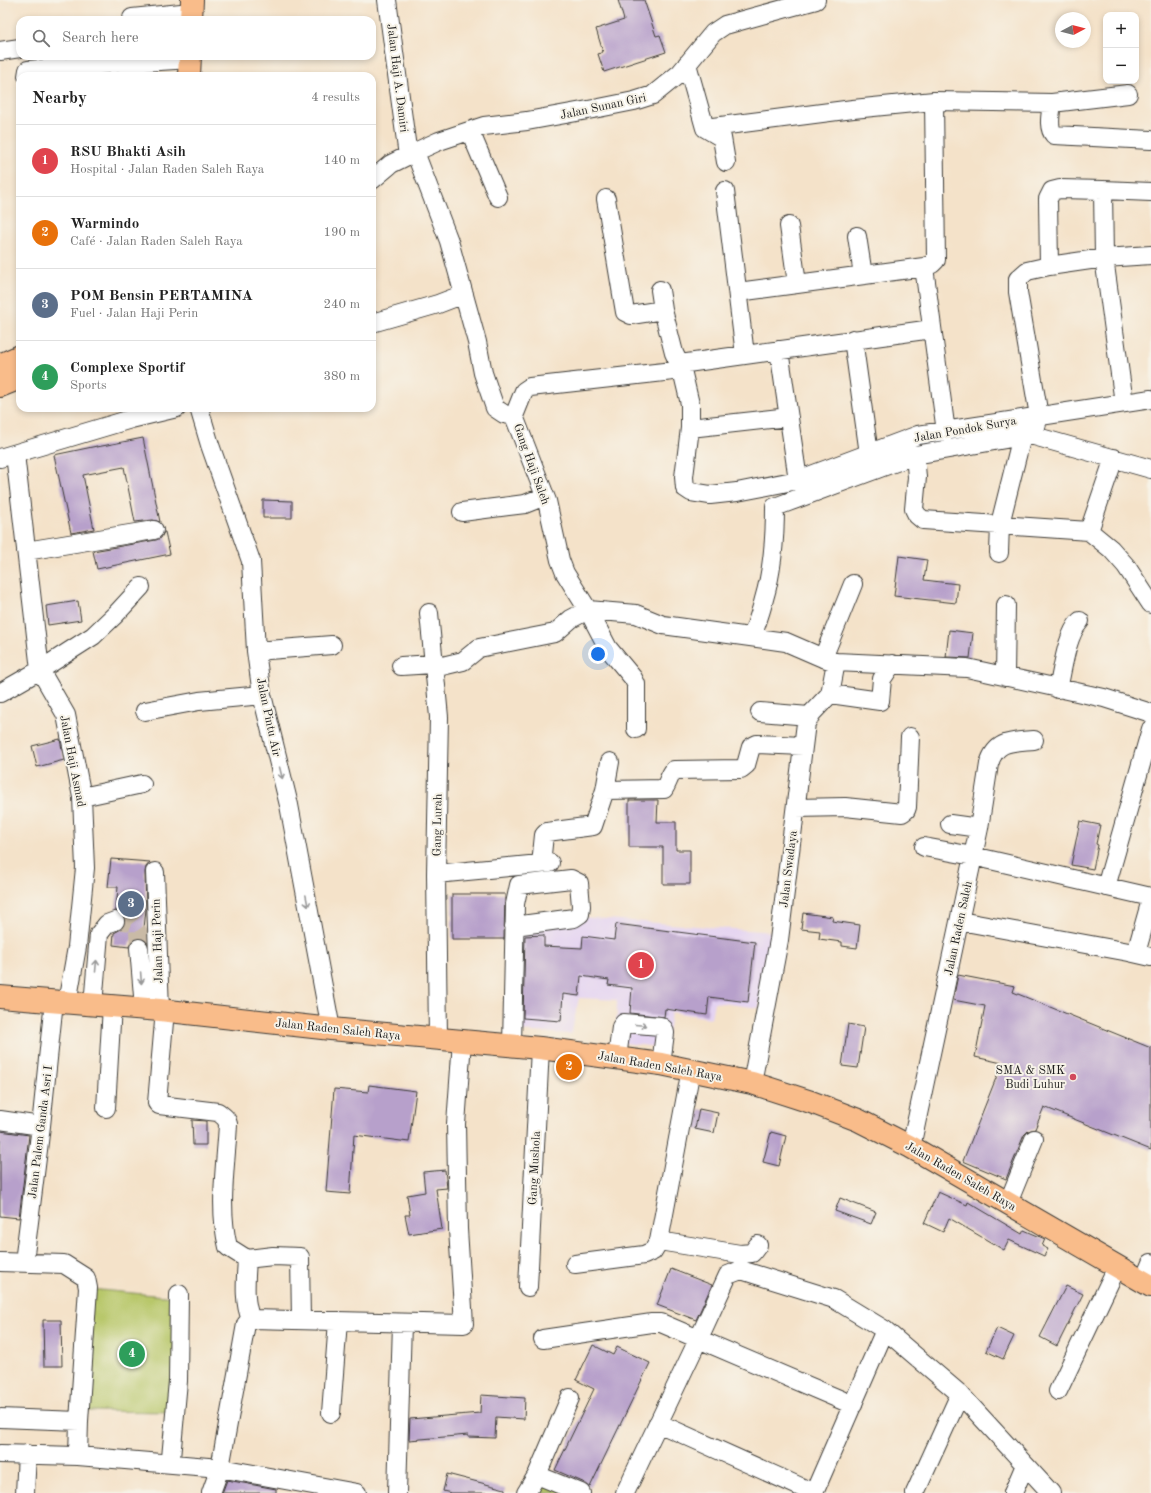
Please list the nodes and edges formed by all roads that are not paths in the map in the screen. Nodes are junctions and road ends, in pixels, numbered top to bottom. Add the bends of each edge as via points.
1 (387, 0) edge
2 (816, 0) edge
3 (782, 5) edge
4 (191, 10) edge
5 (147, 16) edge
6 (16, 49) edge
7 (0, 51) edge
8 (190, 64) edge
9 (687, 64) junction
10 (33, 72) edge
11 (1128, 94) dead end
12 (934, 101) junction
13 (1052, 103) junction
14 (705, 128) junction
15 (470, 131) junction
16 (1151, 140) edge
17 (412, 154) junction
18 (726, 162) dead end
19 (376, 177) edge
20 (1103, 190) junction
21 (725, 191) dead end
22 (1151, 192) edge
23 (498, 197) dead end
24 (606, 199) dead end
25 (789, 226) dead end
26 (857, 236) dead end
27 (1151, 255) edge
28 (1104, 258) junction
29 (1049, 266) junction
30 (924, 267) junction
31 (863, 275) junction
32 (797, 284) junction
33 (660, 290) dead end
34 (738, 292) junction
35 (464, 294) junction
36 (663, 310) junction
37 (376, 322) edge
38 (932, 329) junction
39 (853, 340) junction
40 (779, 350) junction
41 (745, 355) junction
42 (16, 358) edge
43 (0, 365) edge
44 (681, 367) junction
45 (16, 380) edge
46 (0, 386) edge
47 (1151, 399) edge
48 (1124, 403) junction
49 (161, 412) edge
50 (200, 412) edge
51 (514, 416) junction
52 (1039, 416) junction
53 (789, 417) junction
54 (690, 428) junction
55 (946, 432) junction
56 (1028, 436) junction
57 (869, 454) junction
58 (915, 455) junction
59 (7, 456) edge
60 (1114, 458) junction
61 (1151, 469) edge
62 (798, 480) junction
63 (545, 496) junction
64 (462, 512) dead end
65 (1000, 524) junction
66 (154, 530) dead end
67 (1089, 531) junction
68 (26, 551) junction
69 (999, 553) dead end
70 (853, 584) dead end
71 (141, 588) dead end
72 (1151, 604) edge
73 (1006, 605) dead end
74 (588, 610) junction
75 (429, 613) dead end
76 (1080, 621) dead end
77 (752, 637) junction
78 (332, 645) dead end
79 (256, 650) junction
80 (829, 660) junction
81 (892, 664) junction
82 (401, 666) dead end
83 (434, 666) junction
84 (40, 670) junction
85 (1005, 677) junction
86 (1058, 689) junction
87 (0, 693) edge
88 (830, 694) junction
89 (262, 695) junction
90 (145, 711) dead end
91 (760, 712) dead end
92 (1151, 713) edge
93 (810, 716) junction
94 (1151, 729) edge
95 (636, 730) dead end
96 (910, 736) dead end
97 (1034, 740) dead end
98 (804, 746) junction
99 (610, 762) dead end
100 (142, 784) dead end
101 (604, 790) junction
102 (82, 797) junction
103 (796, 808) junction
104 (950, 824) dead end
105 (980, 828) junction
106 (924, 847) dead end
107 (973, 856) junction
108 (155, 872) dead end
109 (436, 874) junction
110 (1106, 887) junction
111 (1151, 897) edge
112 (1151, 900) edge
113 (115, 921) dead end
114 (960, 921) junction
115 (514, 926) dead end
116 (139, 948) tunnel mouth
117 (1143, 955) edge
118 (0, 997) edge
119 (61, 1002) junction
120 (102, 1005) junction
121 (156, 1010) junction
122 (331, 1029) junction
123 (438, 1038) junction
124 (462, 1041) junction
125 (512, 1045) junction
126 (540, 1048) junction
127 (617, 1058) junction
128 (661, 1064) junction
129 (691, 1069) junction
130 (752, 1082) junction
131 (106, 1108) dead end
132 (0, 1120) edge
133 (41, 1126) junction
134 (1034, 1139) dead end
135 (911, 1147) junction
136 (1008, 1204) junction
137 (659, 1241) junction
138 (758, 1245) dead end
139 (247, 1259) junction
140 (0, 1262) edge
141 (24, 1262) junction
142 (575, 1264) dead end
143 (1117, 1267) junction
144 (1148, 1277) edge
145 (528, 1287) dead end
146 (179, 1294) dead end
147 (251, 1319) junction
148 (301, 1320) junction
149 (338, 1321) junction
150 (402, 1323) junction
151 (885, 1330) junction
152 (699, 1338) junction
153 (543, 1339) dead end
154 (1058, 1391) dead end
155 (960, 1394) junction
156 (570, 1398) dead end
157 (853, 1405) junction
158 (331, 1413) dead end
159 (0, 1418) edge
160 (79, 1421) junction
161 (658, 1423) junction
162 (0, 1454) edge
163 (27, 1454) junction
164 (78, 1456) junction
165 (171, 1458) dead end
166 (1025, 1465) junction
167 (220, 1468) junction
168 (537, 1475) junction
169 (25, 1493) edge
170 (211, 1493) edge
171 (357, 1493) edge
172 (397, 1493) edge
173 (526, 1493) edge
174 (581, 1493) edge
175 (625, 1493) edge
176 (814, 1493) edge
177 (915, 1493) edge
178 (1013, 1493) edge
179 (1051, 1493) edge

1 - 17 street, Jalan Haji A. Damiri
2 - 3 street, Jalan Sunan Giri
3 - 9 street, Jalan Sunan Giri via 725,25 713,32
4 - 5 street
6 - 7 street
8 - 10 street
9 - 14 street
9 - 15 street, Jalan Sunan Giri via 653,95 634,101 527,121 484,126
11 - 13 street
12 - 13 street
12 - 14 street
12 - 30 street via 936,260
13 - 16 street via 1050,126 1054,135
14 - 18 street via 722,138
15 - 17 street, Jalan Sunan Giri via 439,141
15 - 23 street
17 - 19 street, Jalan Sunan Giri via 391,164
17 - 35 street, Gang Haji Saleh via 448,240
20 - 22 street
20 - 28 street
20 - 29 street via 1052,191 1048,199
21 - 34 street
24 - 36 street via 625,312 631,315
25 - 32 street
26 - 31 street
27 - 28 street
28 - 29 street
28 - 48 street
29 - 52 street via 1027,271 1018,279
30 - 31 street
30 - 38 street
31 - 32 street
32 - 34 street
33 - 36 street
34 - 41 street
35 - 37 street
35 - 51 street, Gang Haji Saleh via 483,374 495,408 504,414
36 - 44 street via 674,353
38 - 39 street
38 - 55 street
39 - 40 street
39 - 57 street
40 - 41 street
40 - 53 street
41 - 44 street
42 - 43 main road
44 - 51 street via 530,387 524,391
44 - 54 street via 690,404
45 - 46 main road
47 - 48 street, Jalan Pondok Surya
48 - 52 street, Jalan Pondok Surya
49 - 59 street
50 - 79 street, Jalan Pintu Air via 251,561
51 - 63 street, Gang Haji Saleh
52 - 55 street, Jalan Pondok Surya
52 - 56 street
53 - 54 street
53 - 62 street
54 - 62 street, Jalan Pondok Surya via 684,477 685,488 692,492 737,492
55 - 57 street, Jalan Pondok Surya via 918,435
56 - 58 street
56 - 60 street
56 - 65 street
57 - 62 street, Jalan Pondok Surya
58 - 65 street via 917,477 914,509 923,520
58 - 77 street via 775,507 772,559 765,598
59 - 68 street, Jalan Haji Asmad
60 - 61 street
60 - 67 street
63 - 64 street via 524,504
63 - 74 street, Gang Haji Saleh via 562,566
65 - 67 street
65 - 69 street
66 - 68 street
67 - 72 street via 1111,548
68 - 84 street, Jalan Haji Asmad
70 - 80 street
71 - 84 street via 93,636
73 - 85 street
74 - 77 street via 636,614 663,625
74 - 83 street via 571,619 555,633 479,648 463,661
74 - 95 street, Gang Haji Saleh via 608,648 636,684
75 - 83 street, Gang Lurah
76 - 86 street via 1074,627
77 - 80 street via 786,642
78 - 79 street
79 - 89 street, Jalan Pintu Air
80 - 81 street
80 - 88 street
81 - 85 street via 967,668
81 - 88 street via 882,679 880,702
82 - 83 street
83 - 109 street, Gang Lurah via 439,717
84 - 87 street
84 - 102 street, Jalan Haji Asmad via 66,715
85 - 86 street
86 - 92 street via 1104,698
88 - 93 street, Jalan Swadaya
89 - 90 street
89 -> 122 street, Jalan Pintu Air via 289,805
91 - 93 street
93 - 98 street, Jalan Swadaya via 806,724
94 - 110 street
96 - 103 street via 907,807 902,813 845,806
97 - 105 street, Jalan Raden Saleh via 1007,743 998,747 992,754
98 - 101 street via 757,744 751,747 746,765 741,769 674,770 664,789
98 - 103 street, Jalan Swadaya
99 - 101 street
100 - 102 street
101 - 109 street via 593,826 547,832 544,835 545,864
102 - 119 street, Jalan Haji Asmad via 85,868 78,947
103 - 130 street, Jalan Swadaya via 779,940
104 - 105 street
105 - 107 street, Jalan Raden Saleh
106 - 107 street
107 - 110 street
107 - 114 street, Jalan Raden Saleh
108 - 121 street, Jalan Haji Perin
109 - 123 street, Gang Lurah
110 - 111 street
112 - 117 street
120 -> 113 street via 99,934 107,924
114 - 117 street
114 - 135 street, Jalan Raden Saleh
115 - 125 street
116 -> 121 street
118 - 119 main road, Jalan Raden Saleh Raya
119 - 120 main road, Jalan Raden Saleh Raya
119 - 133 street, Jalan Palem Ganda Asri I
120 - 121 main road, Jalan Raden Saleh Raya
120 - 131 street
121 - 122 main road, Jalan Raden Saleh Raya
121 - 139 street via 160,1069 157,1100 159,1105 218,1112 226,1117 228,1124 223,1222 228,1247
122 - 123 main road, Jalan Raden Saleh Raya
123 - 124 main road, Jalan Raden Saleh Raya
124 - 125 main road, Jalan Raden Saleh Raya
124 - 150 street via 456,1124 458,1229 464,1324
125 - 126 main road, Jalan Raden Saleh Raya
126 - 127 main road, Jalan Raden Saleh Raya
126 - 145 street, Gang Mushola
127 - 128 main road, Jalan Raden Saleh Raya
127 -> 128 street via 621,1027 624,1023 660,1026 665,1033
128 - 129 main road, Jalan Raden Saleh Raya
129 - 130 main road, Jalan Raden Saleh Raya
129 - 137 street
130 - 135 main road, Jalan Raden Saleh Raya via 858,1120
132 - 133 street
133 - 141 street, Jalan Palem Ganda Asri I
134 - 136 street
135 - 136 main road, Jalan Raden Saleh Raya
136 - 143 main road, Jalan Raden Saleh Raya
137 - 138 street via 740,1254 752,1253
137 - 142 street via 653,1251 644,1255
139 - 147 street via 246,1290
139 - 148 street via 273,1256 300,1257
140 - 141 street
141 - 160 street via 64,1264 86,1278 88,1288
143 - 144 main road, Jalan Raden Saleh Raya
143 - 154 street
146 - 165 street via 178,1381
147 - 148 street
147 - 167 street via 246,1324
148 - 149 street
149 - 150 street
149 - 158 street
150 - 172 street
151 - 152 street via 834,1299 741,1270 728,1275
151 - 155 street
151 - 157 street
152 - 153 street via 661,1323 652,1323
152 - 157 street
152 - 161 street
155 - 166 street
155 - 177 street
156 - 168 street
157 - 176 street
159 - 160 street
160 - 164 street
161 - 175 street
161 - 176 street
162 - 163 street
163 - 164 street
163 - 169 street
164 - 167 street
166 - 178 street
166 - 179 street
167 - 170 street
167 - 171 street
168 - 173 street
168 - 174 street

